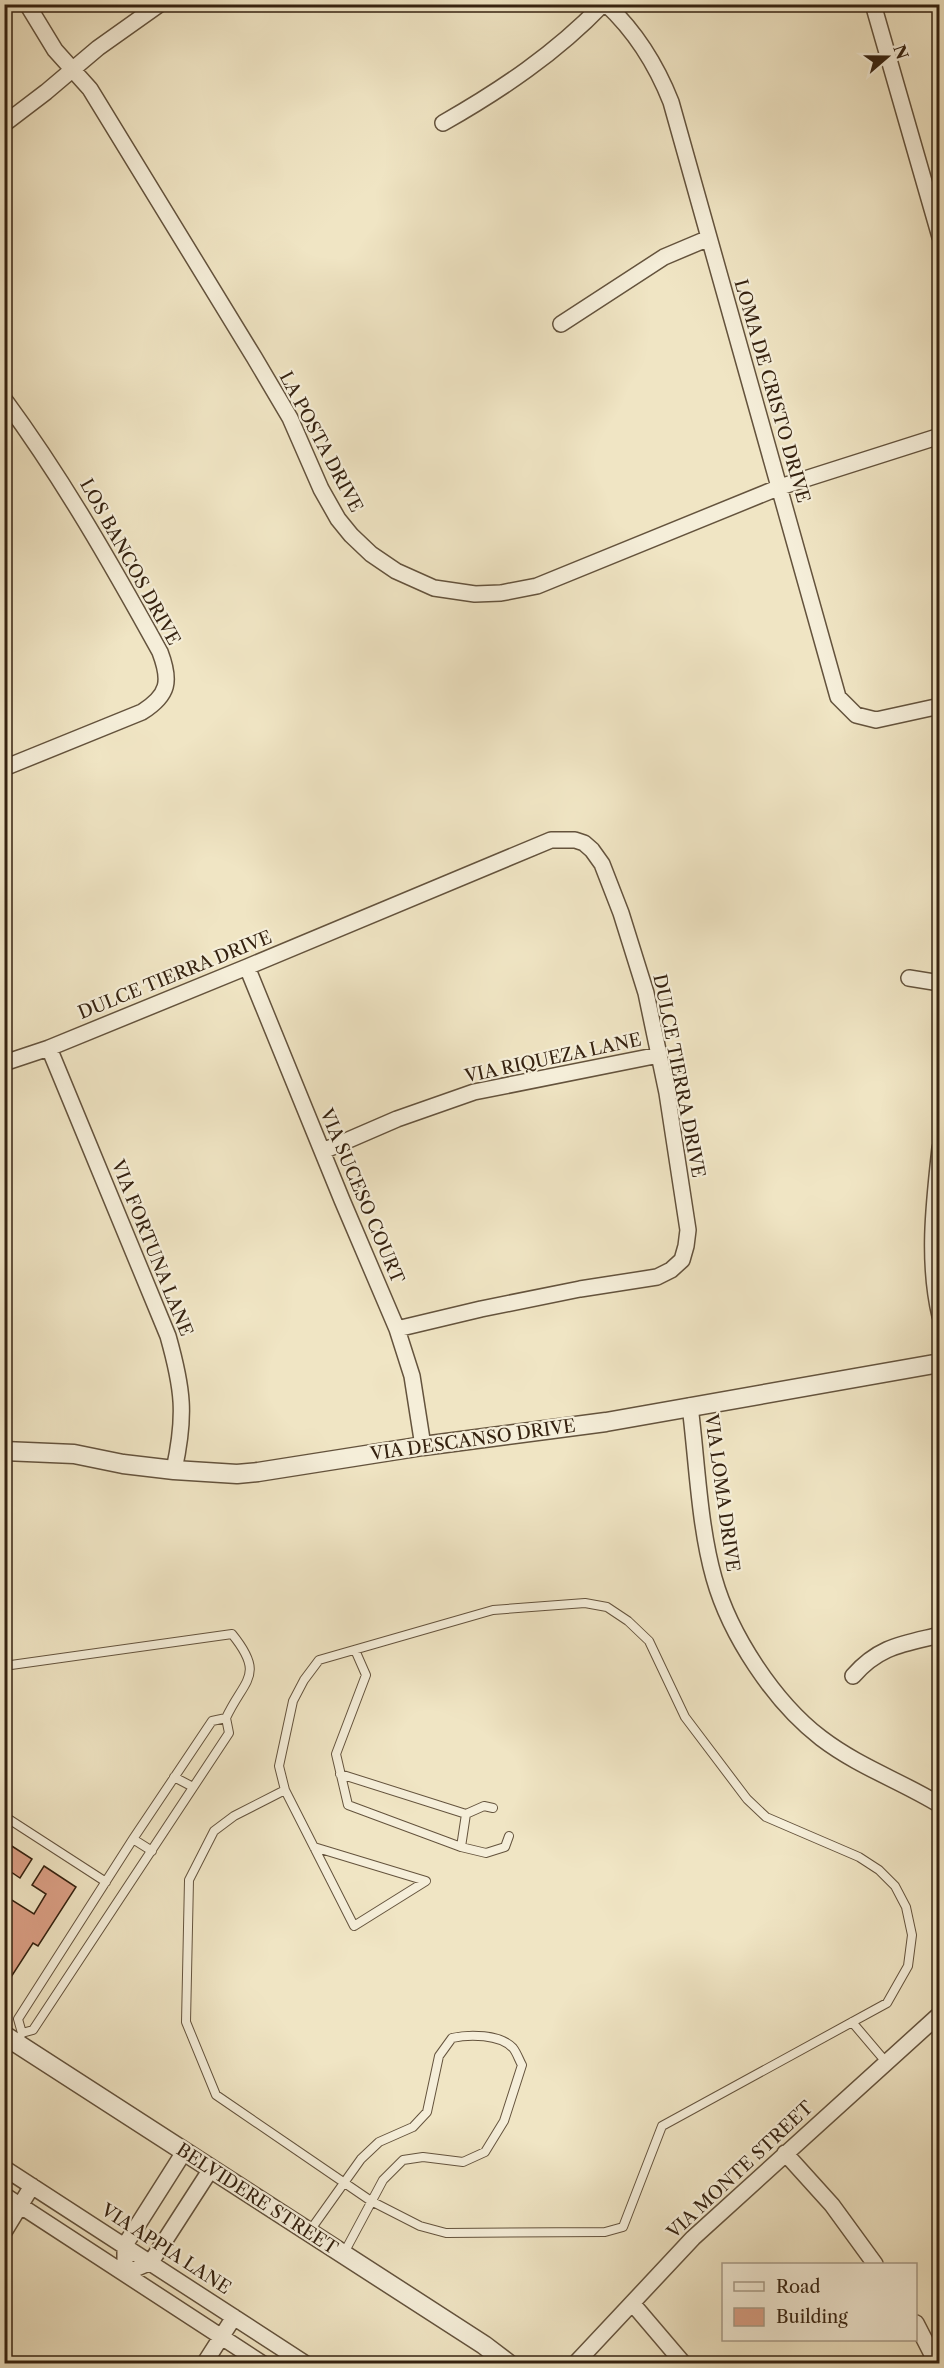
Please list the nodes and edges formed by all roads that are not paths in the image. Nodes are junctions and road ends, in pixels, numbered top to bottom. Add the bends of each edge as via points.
1 (27, 4) edge
2 (160, 4) edge
3 (604, 4) edge
4 (873, 4) edge
5 (72, 70) junction
6 (443, 123) dead end
7 (4, 124) edge
8 (939, 237) edge
9 (709, 238) junction
10 (561, 324) dead end
11 (4, 399) edge
12 (939, 436) edge
13 (780, 487) junction
14 (939, 706) edge
15 (4, 768) edge
16 (247, 967) junction
17 (909, 978) dead end
18 (939, 983) edge
19 (49, 1048) junction
20 (658, 1055) junction
21 (4, 1063) edge
22 (939, 1148) edge
23 (323, 1151) junction
24 (939, 1316) edge
25 (397, 1329) junction
26 (939, 1363) edge
27 (690, 1406) junction
28 (423, 1446) junction
29 (4, 1451) edge
30 (174, 1470) junction
31 (939, 1635) edge
32 (355, 1650) junction
33 (4, 1666) edge
34 (853, 1676) dead end
35 (226, 1718) junction
36 (340, 1774) junction
37 (174, 1777) junction
38 (193, 1787) junction
39 (285, 1790) junction
40 (939, 1805) edge
41 (493, 1808) dead end
42 (466, 1814) junction
43 (4, 1816) edge
44 (509, 1836) dead end
45 (133, 1839) junction
46 (314, 1847) junction
47 (461, 1847) junction
48 (152, 1851) junction
49 (106, 1882) junction
50 (939, 2014) edge
51 (852, 2022) junction
52 (14, 2037) edge
53 (886, 2062) junction
54 (184, 2152) junction
55 (785, 2153) junction
56 (4, 2168) edge
57 (211, 2169) junction
58 (345, 2182) junction
59 (32, 2186) junction
60 (4, 2195) edge
61 (371, 2201) junction
62 (21, 2206) junction
63 (4, 2232) edge
64 (309, 2232) junction
65 (125, 2245) junction
66 (343, 2254) junction
67 (151, 2262) junction
68 (874, 2263) edge
69 (125, 2273) junction
70 (632, 2303) junction
71 (234, 2317) junction
72 (917, 2327) edge
73 (221, 2337) junction
74 (204, 2364) edge
75 (263, 2364) edge
76 (306, 2364) edge
77 (509, 2364) edge
78 (575, 2364) edge
79 (684, 2364) edge
80 (937, 2364) edge

1 - 5 street, LA POSTA DRIVE via 49,42
2 - 5 street
3 - 6 street via 540,60 495,93
3 - 9 street, LOMA DE CRISTO DRIVE via 640,42 660,74
4 - 8 street
5 - 7 street
5 - 13 street, LA POSTA DRIVE via 90,89 254,357 290,418 338,519 371,554 396,571 419,583 451,591 501,593 537,586
9 - 10 street via 664,257
9 - 13 street, LOMA DE CRISTO DRIVE
11 - 15 street, LOS BANCOS DRIVE via 99,542 160,652 166,670 166,686 161,696 142,712
12 - 13 street, LA POSTA DRIVE
13 - 14 street, LOMA DE CRISTO DRIVE via 838,697 856,715 876,720
16 - 19 street, DULCE TIERRA DRIVE
16 - 20 street, DULCE TIERRA DRIVE via 551,840 575,840 592,850 602,864 646,993
16 - 23 street, VIA SUCESO COURT
17 - 18 street
19 - 21 street, DULCE TIERRA DRIVE
19 - 30 street, VIA FORTUNA LANE via 168,1336 183,1404
20 - 23 street, VIA RIQUEZA LANE via 474,1092
20 - 25 street, DULCE TIERRA DRIVE via 688,1230 682,1260 657,1277 481,1309
22 - 24 street via 932,1229
23 - 25 street, VIA SUCESO COURT
25 - 28 street, VIA SUCESO COURT via 412,1376
26 - 27 street, VIA DESCANSO DRIVE
27 - 28 street, VIA DESCANSO DRIVE via 606,1422
27 - 40 street, VIA LOMA DRIVE via 713,1576 735,1628 761,1674 822,1738 876,1774
28 - 30 street, VIA DESCANSO DRIVE via 258,1472
29 - 30 street, VIA DESCANSO DRIVE via 89,1456
31 - 34 street via 881,1651
32 - 36 lane via 366,1675 336,1754
32 - 39 lane via 319,1660 293,1701 279,1766
32 - 51 lane via 493,1610 585,1603 607,1607 628,1621 649,1641 685,1717 747,1799 766,1816 860,1857 895,1886 906,1907 912,1935 908,1966 887,2003
33 - 35 lane via 232,1634 251,1664 248,1682
35 - 37 lane via 212,1721
35 - 38 lane via 229,1733
36 - 42 lane
36 - 47 lane via 348,1805
37 - 38 lane
37 - 45 lane
38 - 48 lane
39 - 46 lane
39 - 58 lane via 214,1831 189,1880 186,2022 216,2095
41 - 42 lane via 484,1806
42 - 47 lane
43 - 49 lane
44 - 47 lane via 505,1847 486,1853
45 - 48 lane
45 - 49 lane
46 - 46 lane via 354,1926 426,1881 325,1851
48 - 52 lane via 33,2030
49 - 52 lane via 18,2019
50 - 53 street, VIA MONTE STREET
51 - 53 lane
51 - 61 lane via 662,2126 623,2227 605,2232 446,2233 420,2226
52 - 54 street, BELVIDERE STREET
53 - 55 street, VIA MONTE STREET
54 - 57 street, BELVIDERE STREET
54 - 65 street
55 - 68 street via 832,2205
55 - 70 street, VIA MONTE STREET via 693,2238
56 - 59 street, VIA APPIA LANE
57 - 64 street, BELVIDERE STREET
57 - 67 street
58 - 61 lane
58 - 61 lane via 361,2159 380,2142 413,2127 427,2112 439,2056 452,2038 465,2035 503,2040 514,2049 522,2065 504,2121 485,2152 463,2162 423,2157 403,2160 383,2180
58 - 64 lane
59 - 62 street
59 - 65 street, VIA APPIA LANE
60 - 62 street
61 - 66 lane
62 - 63 street
62 - 69 street
64 - 66 street, BELVIDERE STREET
65 - 67 street, VIA APPIA LANE
65 - 69 street
66 - 77 street, BELVIDERE STREET
67 - 69 street
67 - 71 street, VIA APPIA LANE
69 - 73 street
70 - 78 street, VIA MONTE STREET
70 - 79 street
71 - 73 street
71 - 76 street, VIA APPIA LANE
72 - 80 street
73 - 74 street
73 - 75 street

